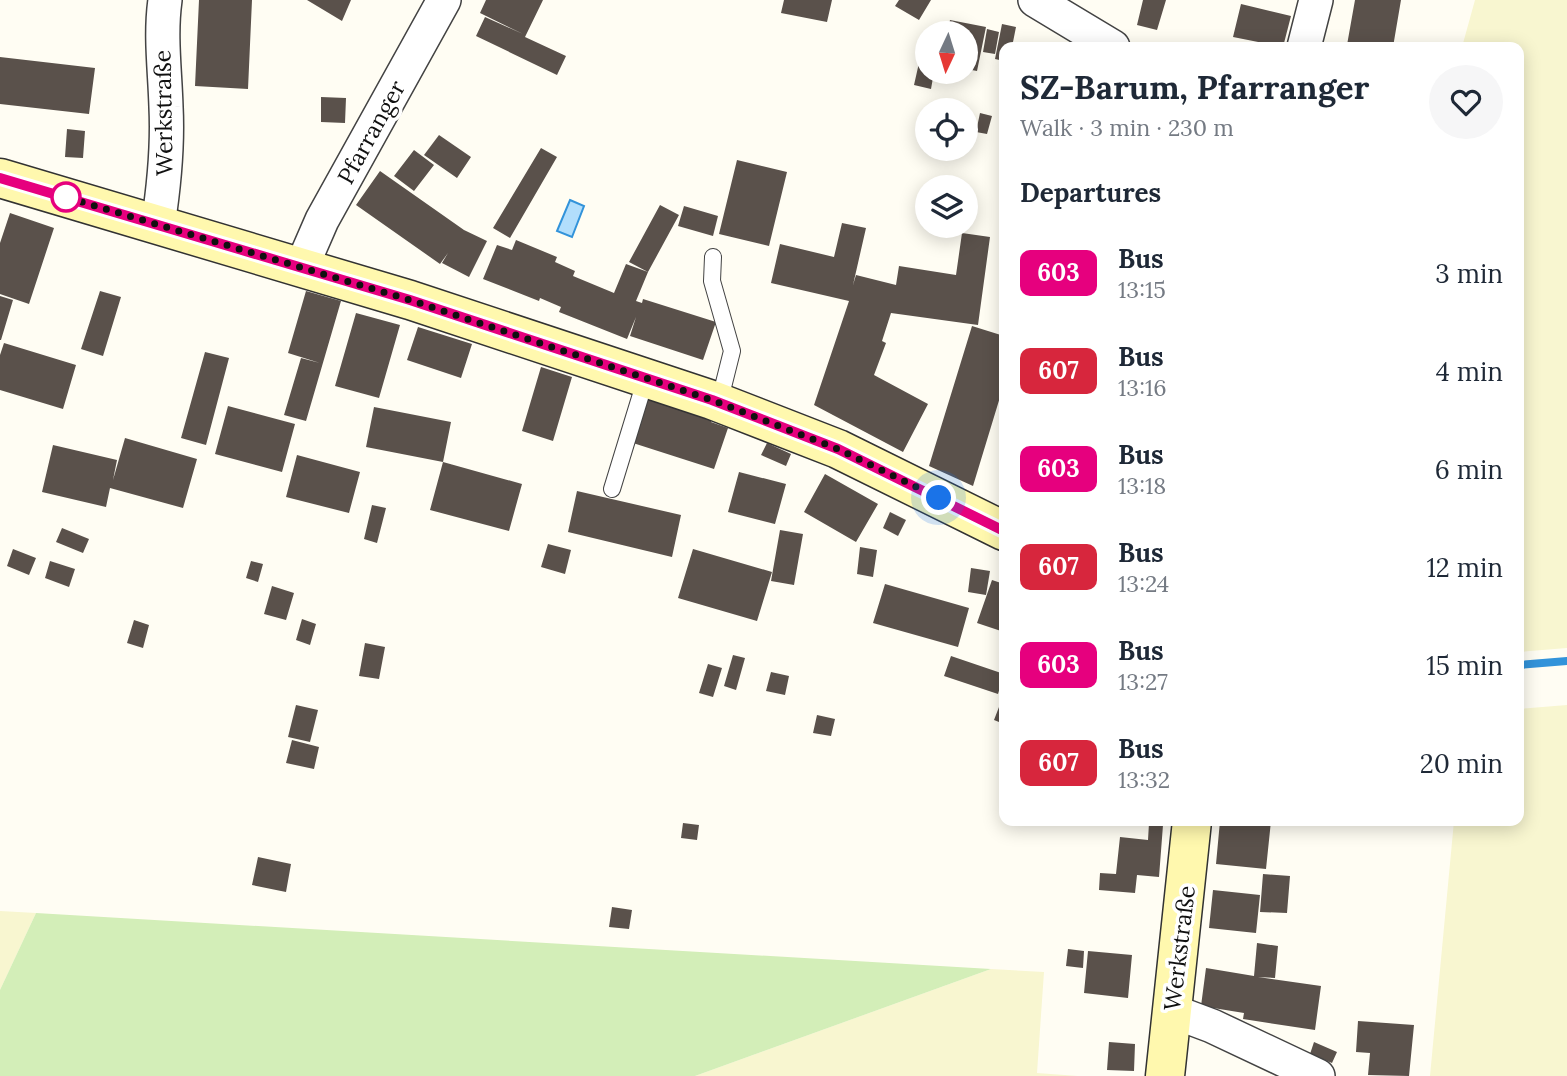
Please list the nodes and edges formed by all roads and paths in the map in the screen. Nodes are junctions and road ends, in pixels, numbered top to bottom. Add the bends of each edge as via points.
1 (165, 0) edge
2 (444, 0) edge
3 (1035, 0) edge
4 (1316, 0) edge
5 (1105, 42) edge
6 (1305, 42) edge
7 (0, 178) edge
8 (158, 225) junction
9 (713, 257) dead end
10 (302, 266) junction
11 (646, 378) junction
12 (719, 403) junction
13 (612, 489) dead end
14 (999, 529) edge
15 (1191, 826) edge
16 (1172, 1011) junction
17 (1165, 1076) edge
18 (1318, 1076) edge

1 - 8 street, Werkstraße via 161,30 167,108 165,184
2 - 10 street, Pfarranger via 322,220
3 - 5 street
4 - 6 street
7 - 8 main road
8 - 10 main road
9 - 12 lane via 712,281 732,351
10 - 11 main road
11 - 12 main road
11 - 13 lane
12 - 14 main road via 838,449
15 - 16 main road, Werkstraße
16 - 17 main road, Werkstraße
16 - 18 street

